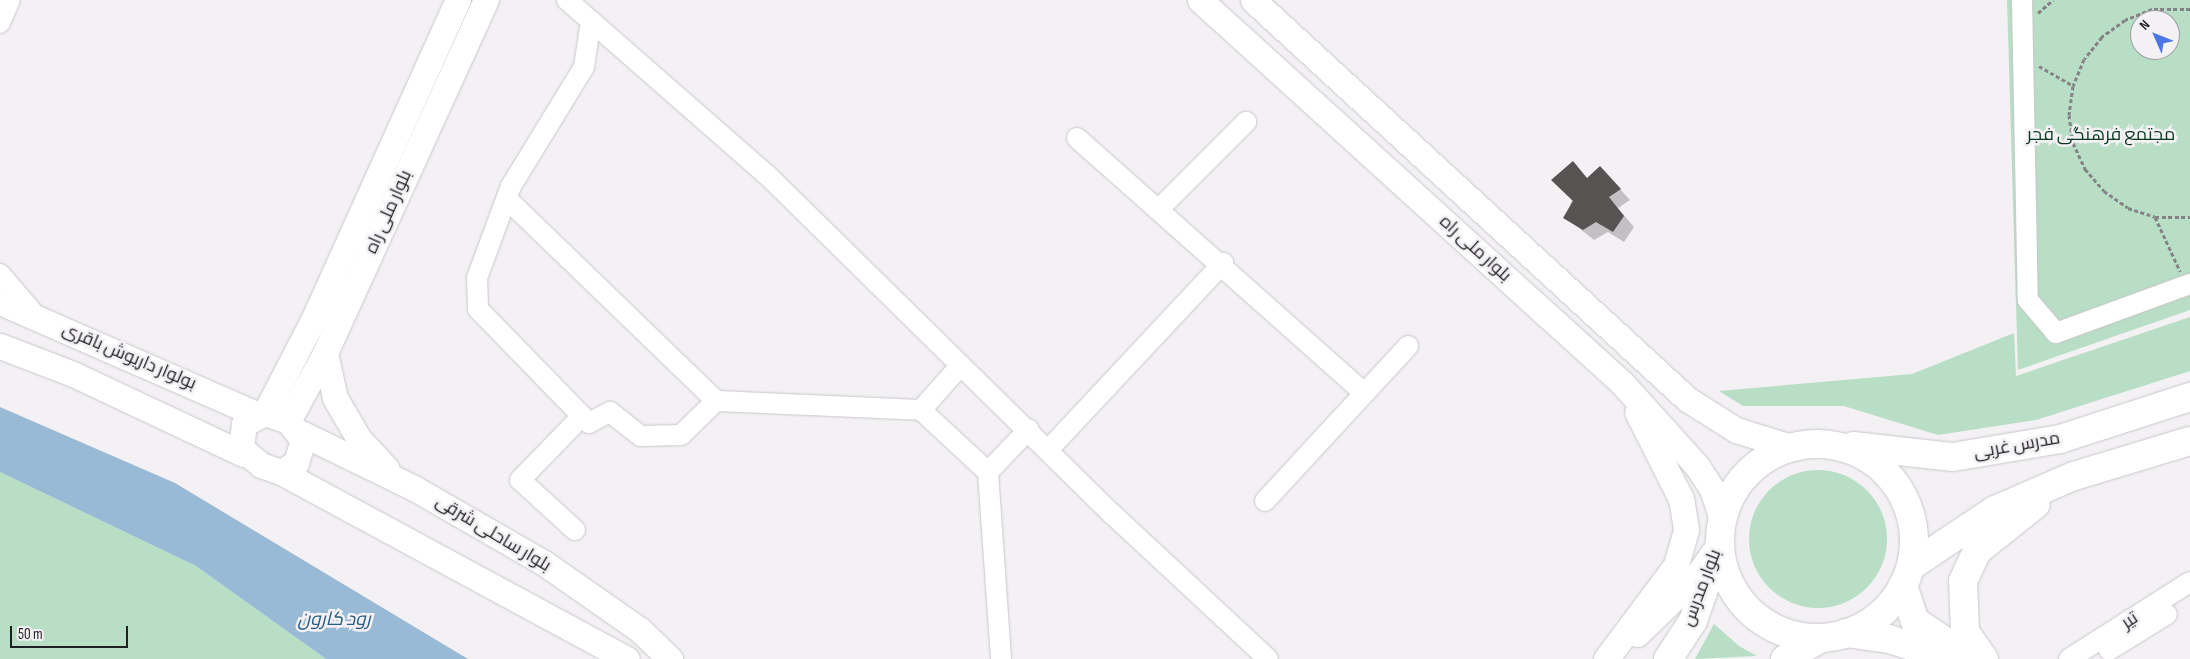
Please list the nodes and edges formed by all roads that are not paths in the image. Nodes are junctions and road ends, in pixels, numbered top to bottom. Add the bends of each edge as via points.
1 (10, 0) edge
2 (458, 0) edge
3 (486, 0) edge
4 (567, 0) edge
5 (1200, 0) edge
6 (1252, 0) edge
7 (2022, 0) edge
8 (592, 21) junction
9 (0, 23) edge
10 (1306, 48) junction
11 (1282, 73) junction
12 (1246, 122) dead end
13 (1077, 138) dead end
14 (507, 199) junction
15 (1160, 208) junction
16 (1223, 263) junction
17 (0, 274) edge
18 (2188, 284) edge
19 (0, 302) edge
20 (38, 318) junction
21 (0, 346) edge
22 (1408, 346) dead end
23 (325, 353) junction
24 (961, 365) junction
25 (1622, 383) junction
26 (291, 390) junction
27 (1364, 393) junction
28 (2190, 397) edge
29 (716, 401) junction
30 (921, 410) junction
31 (261, 413) junction
32 (582, 416) junction
33 (294, 428) junction
34 (1029, 429) junction
35 (2190, 441) edge
36 (1838, 446) junction
37 (1791, 447) junction
38 (1049, 449) junction
39 (243, 454) junction
40 (281, 472) junction
41 (988, 472) junction
42 (2074, 476) junction
43 (394, 478) junction
44 (1264, 501) dead end
45 (575, 530) dead end
46 (1721, 531) junction
47 (1907, 576) junction
48 (2190, 582) edge
49 (2190, 599) edge
50 (1834, 636) junction
51 (627, 659) edge
52 (670, 659) edge
53 (1001, 659) edge
54 (1268, 659) edge
55 (1608, 659) edge
56 (1668, 659) edge
57 (1785, 659) edge
58 (1952, 659) edge
59 (1984, 659) edge
60 (2069, 659) edge
61 (2094, 659) edge

1 - 9 street
2 - 26 main road, بلوار ملی راه
3 - 23 main road, بلوار ملی راه
4 - 8 street
5 - 11 main road, بلوار ملی راه
6 - 10 main road, بلوار ملی راه
7 - 18 street via 2028,300 2056,333
8 - 14 street via 584,67
8 - 24 street via 760,169
10 - 11 main road
10 - 37 main road, بلوار ملی راه via 1687,400 1736,430
11 - 25 main road, بلوار ملی راه
12 - 15 street
13 - 15 street
14 - 29 street
14 - 32 street via 477,278 478,309
15 - 16 street
16 - 27 street
16 - 38 street
17 - 20 street
19 - 20 main road, بولوار داریوش باقری
20 - 31 main road, بولوار داریوش باقری
21 - 39 main road via 73,374
22 - 27 street
23 - 26 main road, بلوار ملی راه
23 - 43 main road via 335,398 359,439
24 - 30 street
24 - 34 street
25 - 46 main road, بلوار ملی راه via 1697,466 1712,489
25 - 55 main road via 1681,499 1686,528 1676,565
26 - 31 main road, بلوار ملی راه
26 - 33 main road, بلوار ملی راه
27 - 44 street
28 - 36 highway, مدرس غربی via 2060,439 1953,457
29 - 30 street
29 - 32 street via 681,435 641,436 610,412 589,423
30 - 41 street
31 - 33 main road
31 - 39 main road via 240,431
32 - 45 street via 520,480
33 - 40 main road via 300,456
33 - 43 main road, بلوار ساحلی شرقی
34 - 38 street
34 - 41 street
35 - 42 highway
36 - 37 highway, مدرس غربی
36 - 47 highway via 1878,465 1898,487 1912,521
37 - 46 highway, بلوار مدرس via 1767,458 1746,474
38 - 54 street
39 - 40 main road
40 - 51 main road
41 - 53 street
42 - 47 highway via 1995,510
42 - 59 highway via 1977,551 1963,581 1962,615 1970,642
43 - 52 main road, بلوار ساحلی شرقی via 544,563 640,630
46 - 50 highway via 1727,575 1750,611 1771,626
46 - 55 main road via 1696,577
46 - 56 highway, بلوار مدرس via 1693,621
47 - 50 highway via 1882,611
47 - 59 highway via 1915,620 1960,652
48 - 60 street, تیر
49 - 61 street, تیر
50 - 57 highway
50 - 58 highway via 1889,639

